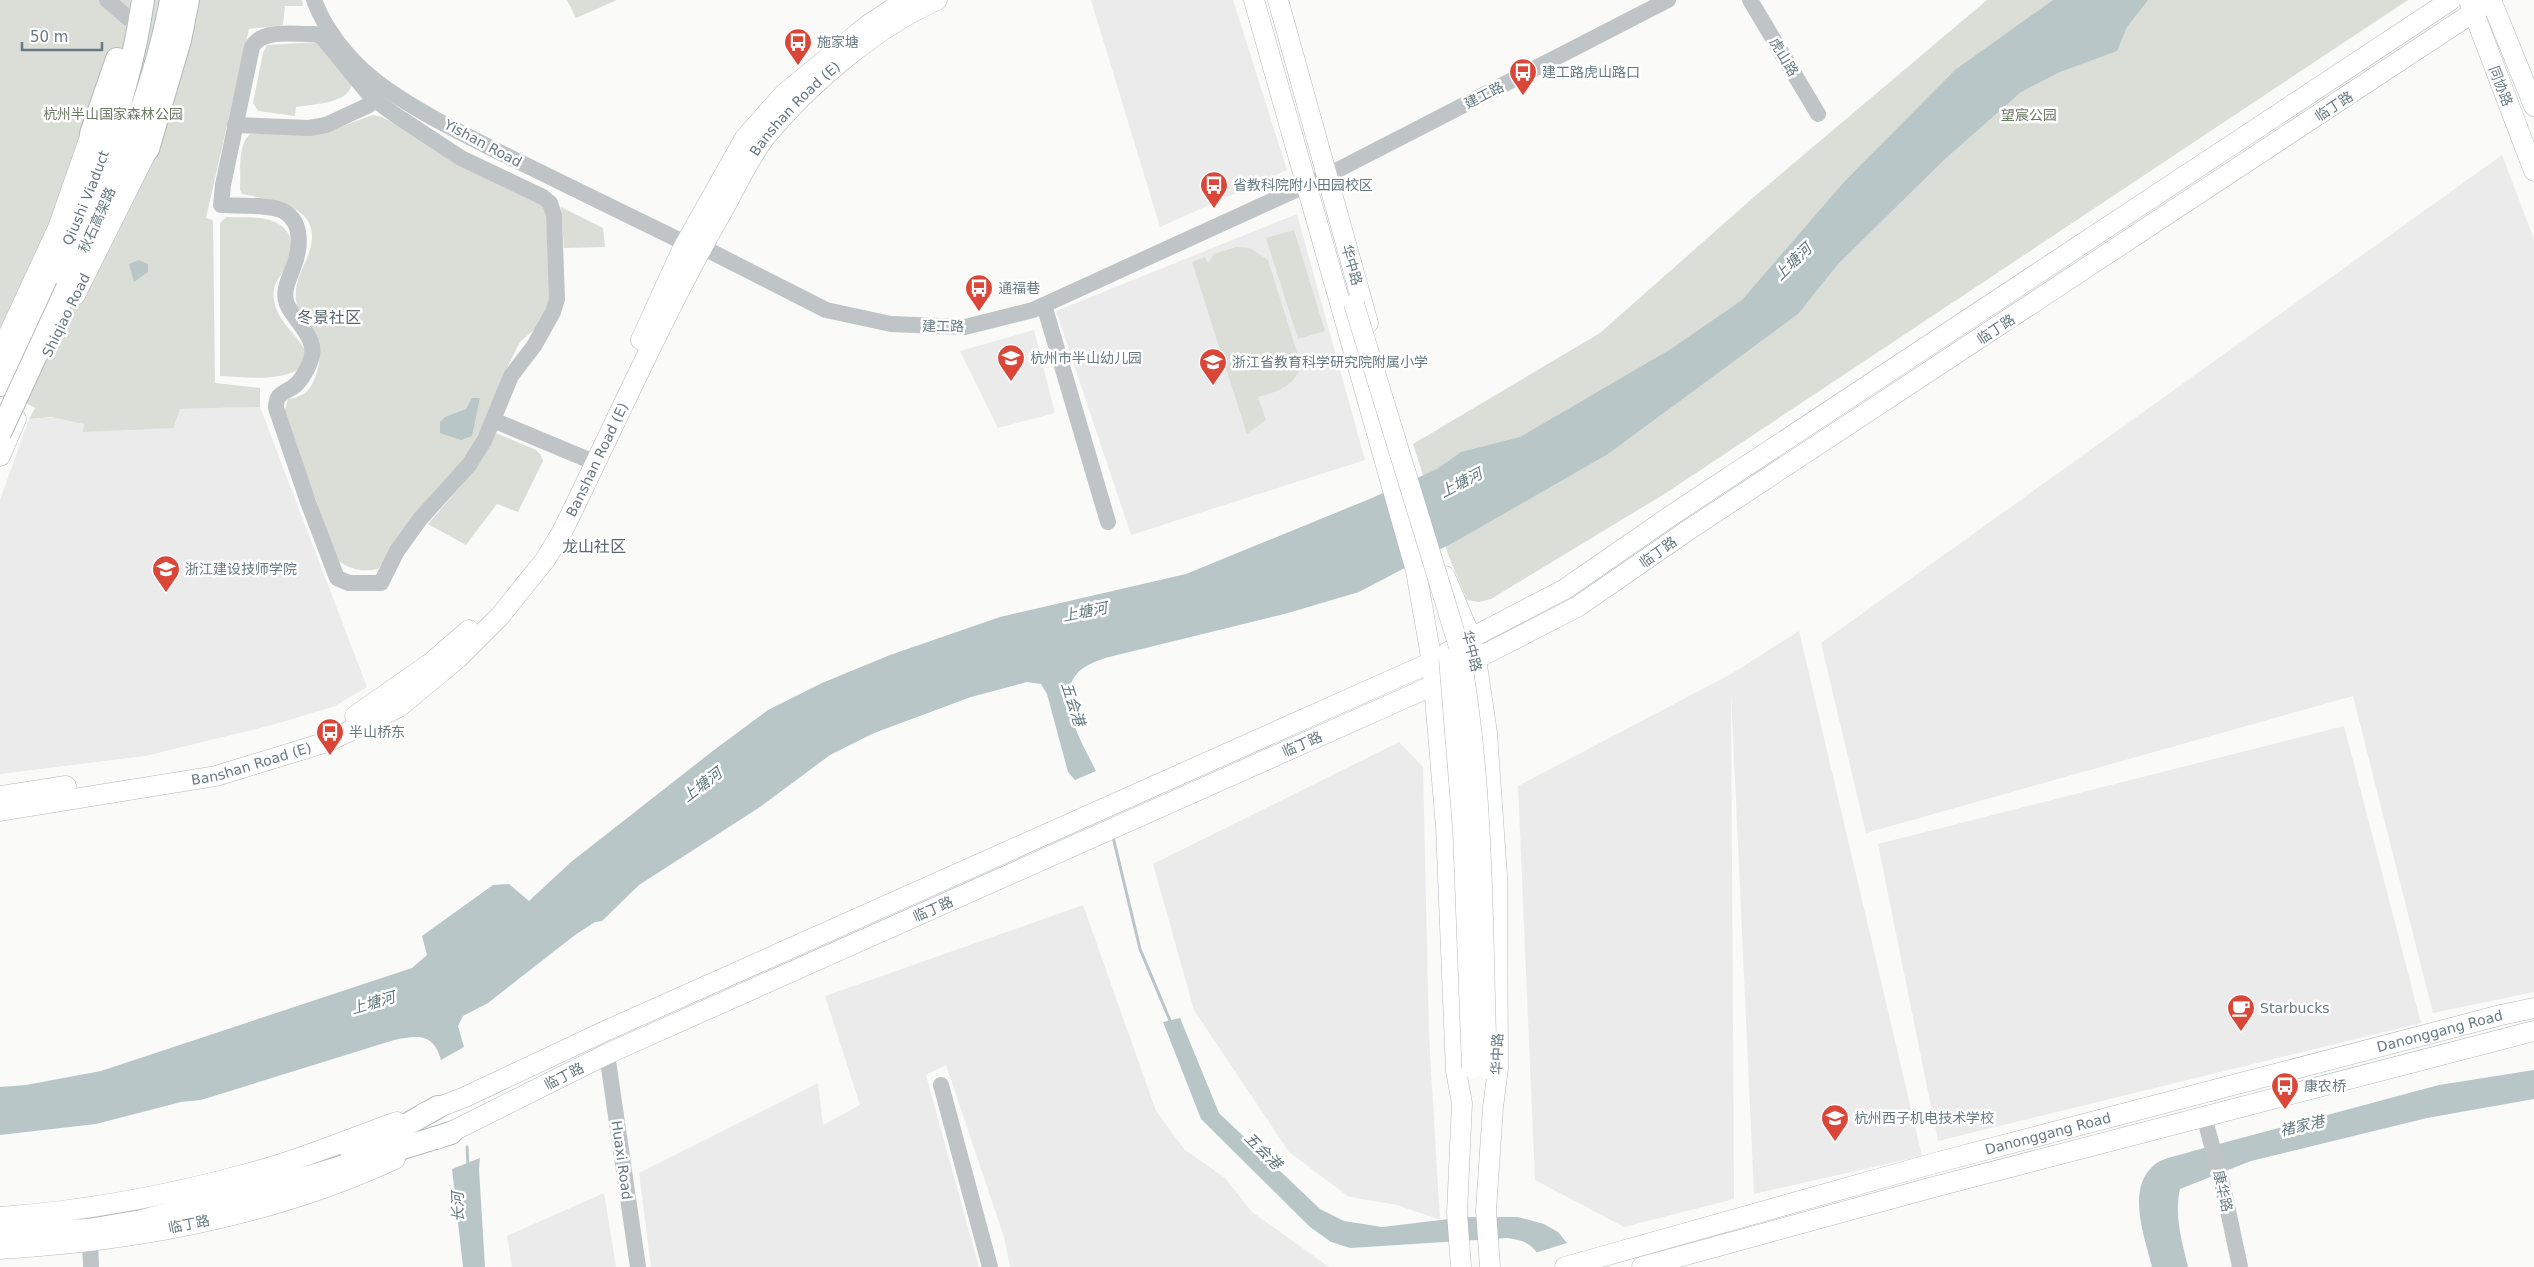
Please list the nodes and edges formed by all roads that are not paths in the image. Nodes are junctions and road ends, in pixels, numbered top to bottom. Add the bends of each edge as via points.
1 (107, 0) edge
2 (143, 0) edge
3 (172, 0) edge
4 (188, 0) edge
5 (314, 0) edge
6 (906, 0) edge
7 (937, 0) edge
8 (1254, 0) edge
9 (1278, 0) edge
10 (1668, 0) edge
11 (1750, 0) edge
12 (2452, 0) edge
13 (2492, 0) edge
14 (2471, 7) edge
15 (129, 9) edge
16 (376, 81) junction
17 (372, 98) junction
18 (2534, 106) edge
19 (1818, 114) dead end
20 (235, 126) junction
21 (91, 134) joint
22 (148, 149) joint
23 (2534, 171) edge
24 (1326, 176) junction
25 (1307, 184) junction
26 (1337, 214) junction
27 (1317, 218) junction
28 (694, 245) junction
29 (1044, 305) junction
30 (1350, 305) junction
31 (0, 353) edge
32 (0, 385) edge
33 (8, 415) edge
34 (493, 420) junction
35 (0, 433) edge
36 (0, 456) edge
37 (591, 460) junction
38 (1108, 522) dead end
39 (1471, 638) junction
40 (1476, 659) junction
41 (1432, 662) junction
42 (1434, 685) junction
43 (0, 796) edge
44 (0, 810) edge
45 (2534, 1008) edge
46 (2534, 1031) edge
47 (607, 1054) junction
48 (1479, 1068) junction
49 (941, 1085) dead end
50 (1462, 1103) junction
51 (438, 1108) junction
52 (1493, 1108) junction
53 (2204, 1116) junction
54 (451, 1133) junction
55 (378, 1149) junction
56 (0, 1217) edge
57 (0, 1222) edge
58 (0, 1233) edge
59 (90, 1240) junction
60 (0, 1248) edge
61 (1490, 1262) edge
62 (1461, 1265) edge
63 (91, 1267) edge
64 (638, 1267) edge
65 (990, 1267) edge
66 (1564, 1267) edge
67 (1642, 1267) edge
68 (2240, 1267) edge

1 - 15 street
2 - 32 highway, Qiushi Viaduct via 128,80 109,140 51,278
3 - 35 highway, 秋石高架路, bridge via 158,61 130,145
4 - 22 highway via 180,40
5 - 16 street, Yishan Road via 318,12 346,53
6 - 28 main road, Banshan Road (E) via 868,25 785,93 745,138
7 - 28 main road, Banshan Road (E) via 823,76 790,109 765,138
8 - 25 main road, 华中路
9 - 24 main road, 华中路
10 - 24 street, 建工路
11 - 19 street, 虎山路
12 - 39 main road, 临丁路 via 1565,589
13 - 14 main road, 临丁路
13 - 18 main road, 同协路
14 - 23 main road, 同协路
14 - 40 main road, 临丁路 via 1578,607
15 - 21 highway via 112,78
16 - 17 street
16 - 28 street, Yishan Road via 461,133
17 - 20 street via 369,105 326,125 309,128
17 - 20 street via 322,37 315,34 264,35 252,47
17 - 34 street via 461,158 543,197 550,204 554,215 557,299 531,351 511,376
20 - 34 street via 221,206 286,212 299,236 300,251 285,293 287,304 310,341 313,353 301,380 281,393 276,399 276,408 337,578 349,583 381,583 397,551 420,519 469,465
21 - 31 main road via 58,228
22 - 33 main road, Shiqiao Road
24 - 25 street, 建工路
24 - 26 main road, 华中路
25 - 27 main road, 华中路
25 - 29 street, 建工路
26 - 30 main road, 华中路
26 - 39 main road, 华中路 via 1438,560
27 - 30 main road, 华中路
27 - 41 main road, 华中路 via 1416,571
28 - 29 street, 建工路 via 826,310 891,324 965,327
28 - 37 main road, Banshan Road (E)
29 - 38 street
30 - 48 main road, 华中路, bridge via 1449,652
33 - 36 main road, Shiqiao Road
34 - 37 street
37 - 43 main road, Banshan Road (E) via 542,544 474,625 432,662 363,713 322,732 210,765
37 - 44 main road, Banshan Road (E) via 562,532 528,581 500,616 458,658 399,707 327,742 216,776
39 - 40 main road, 华中路
39 - 41 main road, 临丁路
40 - 42 main road, 临丁路
40 - 52 main road, 华中路 via 1487,733 1497,876 1498,1069
41 - 42 main road, 华中路
41 - 51 main road, 临丁路
42 - 47 main road, 临丁路
42 - 50 main road, 华中路 via 1449,877 1456,1071
45 - 66 main road, Danonggang Road via 1935,1163
46 - 53 main road, Danonggang Road
47 - 54 main road, 临丁路
47 - 64 street, Huaxi Road
48 - 50 main road, 华中路
48 - 52 main road, 华中路
49 - 65 street
50 - 62 main road, 华中路 via 1457,1212
51 - 55 highway
51 - 56 main road, 临丁路 via 248,1174 188,1189 76,1209
52 - 61 main road, 华中路 via 1486,1211
53 - 67 main road, Danonggang Road
53 - 68 street, 康华路
54 - 55 highway
54 - 59 main road, 临丁路 via 349,1180 258,1209 124,1237
55 - 57 highway via 142,1212 72,1222
55 - 58 highway via 238,1197 142,1221 88,1230
59 - 60 main road, 临丁路
59 - 63 street

